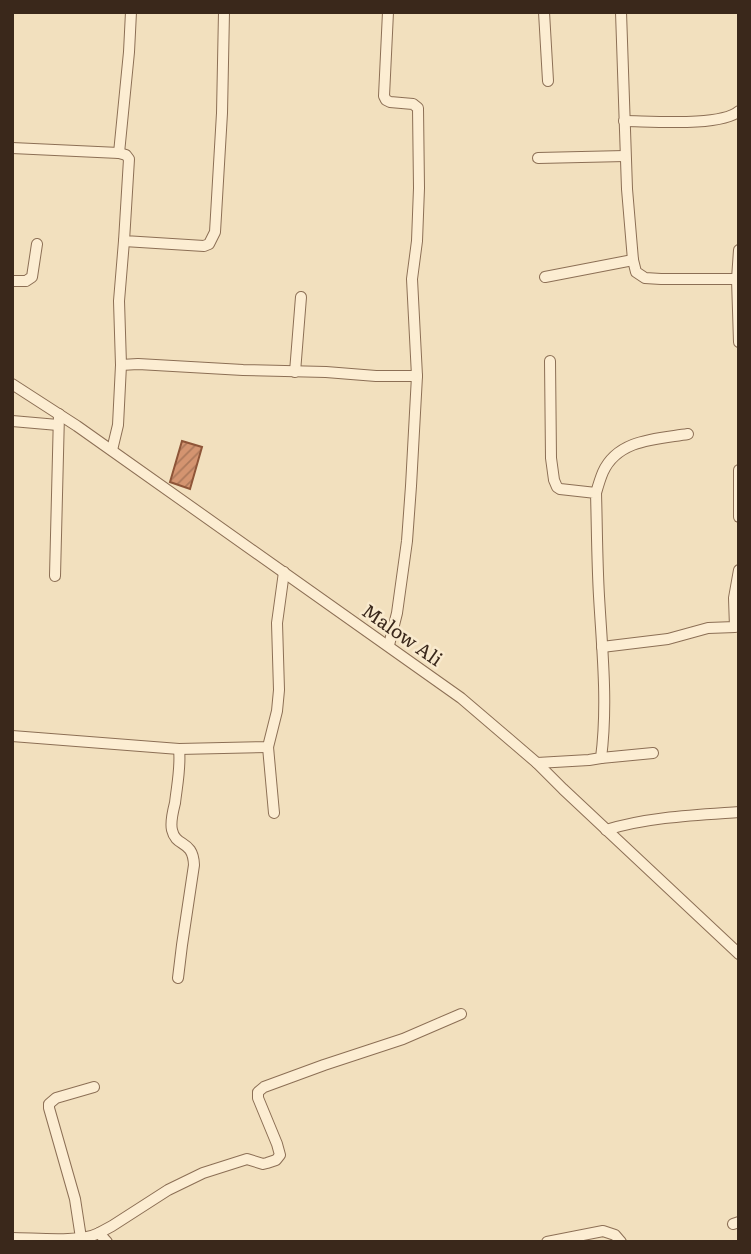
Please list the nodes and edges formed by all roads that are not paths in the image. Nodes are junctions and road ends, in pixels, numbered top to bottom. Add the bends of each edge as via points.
1 (131, 12) edge
2 (224, 12) edge
3 (387, 12) edge
4 (544, 12) edge
5 (621, 12) edge
6 (548, 81) dead end
7 (739, 111) edge
8 (624, 121) junction
9 (12, 148) edge
10 (119, 153) junction
11 (625, 156) junction
12 (538, 158) dead end
13 (124, 241) junction
14 (37, 244) dead end
15 (739, 250) edge
16 (633, 260) junction
17 (545, 276) dead end
18 (737, 278) edge
19 (12, 281) edge
20 (301, 297) dead end
21 (739, 342) edge
22 (550, 361) dead end
23 (121, 365) junction
24 (295, 372) junction
25 (417, 376) junction
26 (12, 384) edge
27 (59, 420) junction
28 (12, 421) edge
29 (688, 434) dead end
30 (111, 450) junction
31 (739, 470) edge
32 (596, 493) junction
33 (739, 517) edge
34 (739, 569) edge
35 (284, 572) junction
36 (55, 576) dead end
37 (737, 627) edge
38 (388, 645) junction
39 (602, 647) junction
40 (12, 736) edge
41 (268, 747) junction
42 (179, 749) junction
43 (653, 752) dead end
44 (601, 758) junction
45 (537, 763) junction
46 (739, 812) edge
47 (274, 813) dead end
48 (606, 830) junction
49 (739, 954) edge
50 (178, 978) dead end
51 (461, 1014) dead end
52 (94, 1087) dead end
53 (99, 1233) junction
54 (12, 1238) edge
55 (81, 1238) junction
56 (107, 1242) edge
57 (547, 1242) edge
58 (621, 1242) edge

1 - 10 street
2 - 13 street via 214,237 204,246
3 - 25 street via 384,96 390,102 415,104 419,113 419,201 412,279
4 - 6 street
5 - 8 street
7 - 8 street via 689,122
8 - 11 street
9 - 10 street
10 - 13 street via 128,159
11 - 12 street
11 - 16 street
13 - 23 street via 119,301
14 - 19 street via 32,277
15 - 18 street
16 - 17 street
16 - 18 street via 636,272 645,278
18 - 21 street
20 - 24 street
22 - 32 street via 554,480 560,489
23 - 24 street
23 - 30 street via 118,425
24 - 25 street
25 - 38 street via 407,541
26 - 27 street, Malow Ali
27 - 28 street
27 - 30 street, Malow Ali
27 - 36 street
29 - 32 street via 637,442 617,453 603,472
30 - 35 street, Malow Ali
31 - 33 street
32 - 39 street
34 - 37 street via 734,598
35 - 38 street, Malow Ali
35 - 41 street via 277,623 279,690
37 - 39 street
38 - 45 street, Malow Ali via 461,698
39 - 44 street
40 - 42 street
41 - 42 street
41 - 47 street
42 - 50 street via 171,827 175,837 189,847 194,865
43 - 44 street
44 - 45 street
45 - 48 street, Malow Ali
46 - 48 street
48 - 49 street, Malow Ali
51 - 53 street via 264,1087 258,1098 277,1144 280,1155 276,1160 263,1164 247,1159 203,1173
52 - 55 street via 49,1104
53 - 55 street
53 - 56 street
54 - 55 street
57 - 58 street via 603,1231

